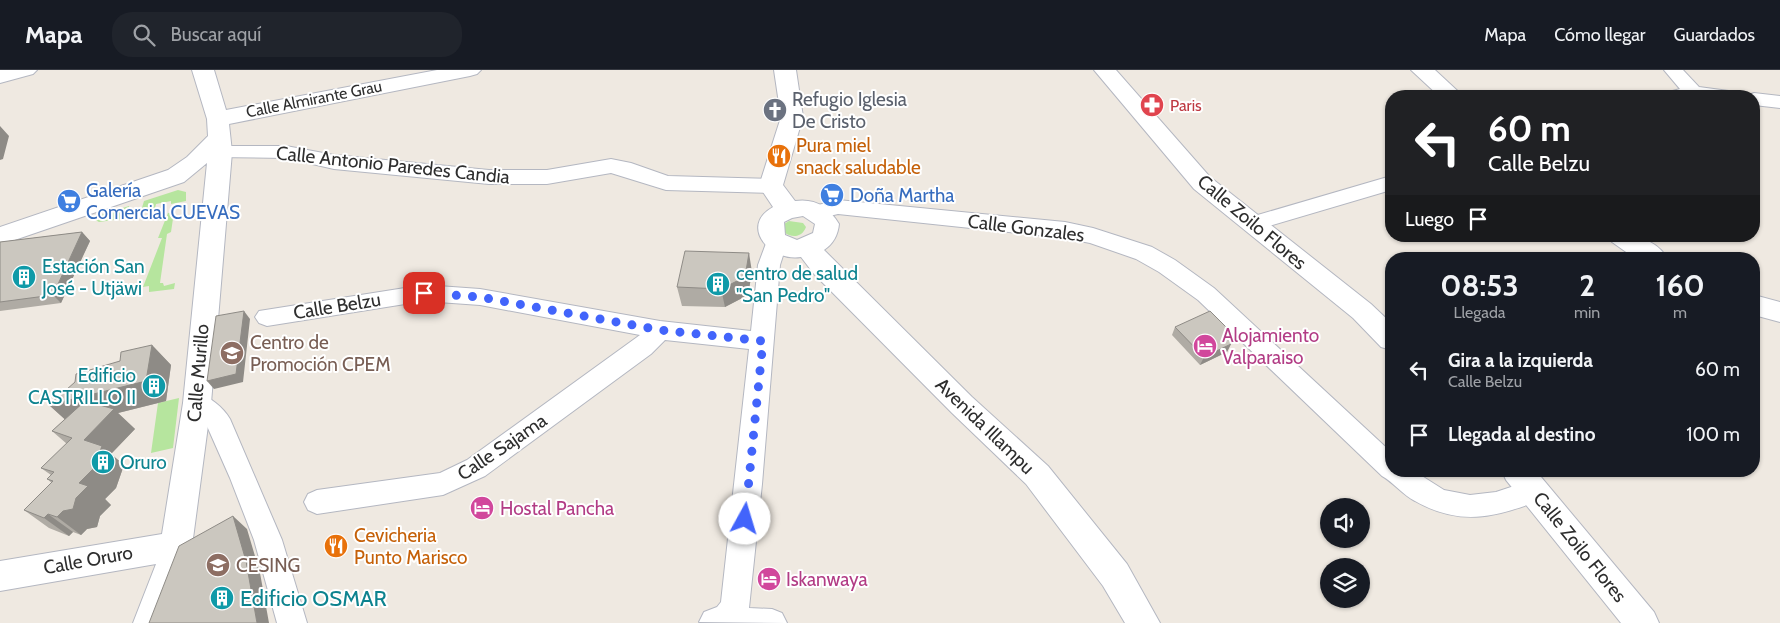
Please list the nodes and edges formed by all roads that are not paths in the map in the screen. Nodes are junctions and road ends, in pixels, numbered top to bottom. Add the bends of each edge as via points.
1 (26, 70) edge
2 (203, 70) edge
3 (470, 70) edge
4 (785, 70) edge
5 (1105, 70) edge
6 (1422, 70) edge
7 (1673, 70) edge
8 (0, 77) edge
9 (1445, 90) edge
10 (1683, 90) edge
11 (1760, 100) edge
12 (1780, 102) edge
13 (219, 136) junction
14 (1385, 185) edge
15 (771, 186) junction
16 (788, 209) junction
17 (817, 212) junction
18 (1252, 224) junction
19 (0, 236) edge
20 (1630, 242) edge
21 (776, 243) junction
22 (807, 247) junction
23 (1645, 252) edge
24 (1760, 307) edge
25 (1780, 312) edge
26 (267, 317) dead end
27 (660, 330) junction
28 (1385, 334) edge
29 (763, 341) junction
30 (197, 402) junction
31 (1385, 462) edge
32 (1402, 477) edge
33 (1526, 481) edge
34 (317, 502) dead end
35 (176, 546) junction
36 (0, 576) edge
37 (719, 622) edge
38 (150, 623) edge
39 (292, 623) edge
40 (772, 623) edge
41 (1143, 623) edge
42 (1642, 623) edge

1 - 8 main road
2 - 13 main road
3 - 13 main road, Calle Almirante Grau
4 - 15 main road via 792,117
5 - 18 main road, Calle Zoilo Flores via 1202,183
6 - 9 main road
7 - 10 street
11 - 12 street
13 - 15 street, Calle Antonio Paredes Candia via 334,162 489,177 548,177 611,166 666,183
13 - 19 main road via 195,162 176,176
13 - 30 main road, Calle Murillo
14 - 18 street
15 - 16 main road
16 - 17 main road via 803,208
16 - 21 main road via 771,220 768,228
17 - 22 main road via 827,224 827,231
17 - 31 street, Calle Gonzales via 838,207 1065,230 1144,254 1206,294
18 - 28 main road, Calle Zoilo Flores via 1362,311
20 - 23 main road
21 - 22 main road via 790,248
21 - 29 street via 769,265
22 - 41 main road, Avenida Illampu via 823,267 962,406 1037,475 1114,575
24 - 25 main road
26 - 27 street, Calle Belzu via 424,293 480,297
27 - 29 street, Calle Belzu
27 - 34 street, Calle Sajama via 643,347 460,477 443,484
29 - 37 street via 735,607
30 - 35 main road, Calle Murillo
30 - 39 street via 217,419 243,478 268,540
32 - 33 street via 1421,492 1458,506 1483,506
33 - 42 main road, Calle Zoilo Flores
35 - 36 main road, Calle Oruro
35 - 38 main road, Calle Murillo
37 - 40 street

